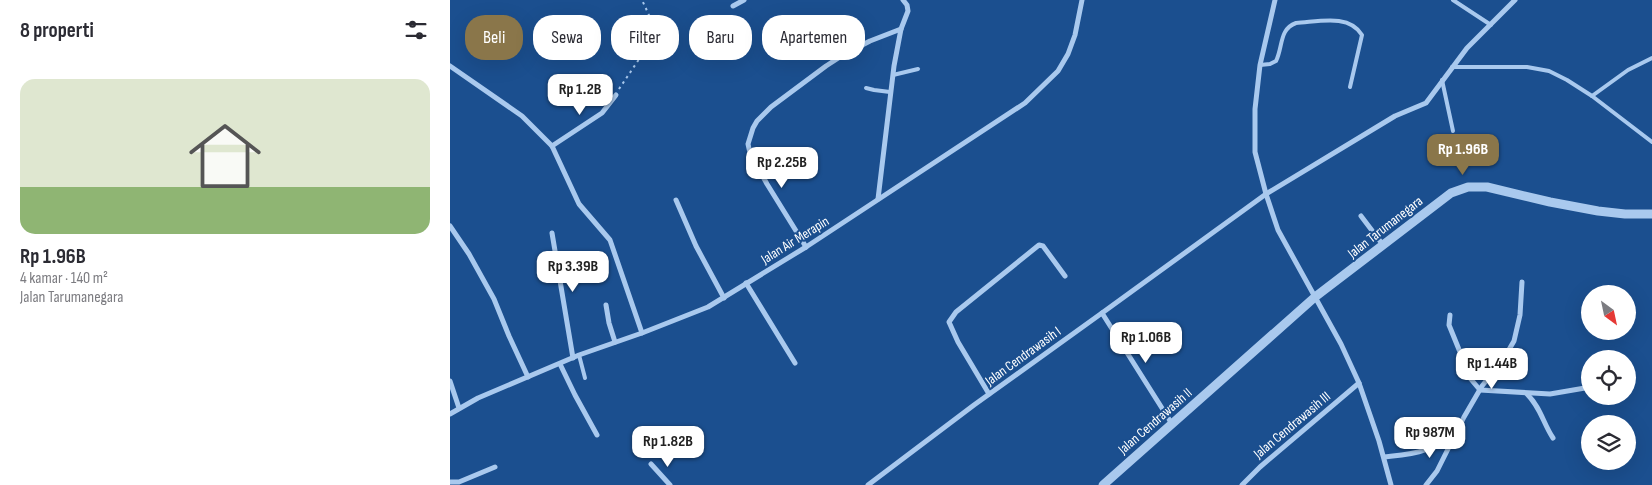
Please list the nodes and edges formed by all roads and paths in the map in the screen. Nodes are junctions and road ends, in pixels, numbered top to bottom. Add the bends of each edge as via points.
1 (642, 0) edge
2 (744, 0) edge
3 (903, 0) edge
4 (1082, 0) edge
5 (1275, 0) edge
6 (1453, 0) edge
7 (1515, 0) edge
8 (733, 6) dead end
9 (1491, 25) junction
10 (901, 29) junction
11 (1652, 58) edge
12 (1260, 65) junction
13 (450, 66) edge
14 (1452, 67) junction
15 (918, 69) dead end
16 (893, 75) junction
17 (1442, 80) junction
18 (1350, 87) dead end
19 (866, 88) dead end
20 (890, 92) junction
21 (616, 95) joint
22 (1592, 96) junction
23 (1453, 131) dead end
24 (1652, 142) edge
25 (552, 146) junction
26 (1266, 194) junction
27 (878, 199) junction
28 (676, 200) dead end
29 (1652, 214) edge
30 (1361, 216) dead end
31 (450, 226) edge
32 (552, 232) dead end
33 (1383, 245) junction
34 (806, 247) junction
35 (1064, 276) dead end
36 (1522, 282) dead end
37 (746, 283) junction
38 (1315, 297) junction
39 (724, 298) junction
40 (606, 305) dead end
41 (1102, 313) junction
42 (1450, 316) dead end
43 (642, 333) junction
44 (615, 342) junction
45 (579, 355) junction
46 (573, 358) junction
47 (795, 363) dead end
48 (560, 364) junction
49 (528, 377) junction
50 (585, 378) dead end
51 (450, 381) edge
52 (1359, 383) junction
53 (1581, 389) edge
54 (1480, 390) junction
55 (989, 394) junction
56 (1527, 394) junction
57 (459, 408) junction
58 (450, 414) edge
59 (1172, 425) junction
60 (1437, 427) dead end
61 (597, 435) dead end
62 (1553, 438) dead end
63 (1384, 457) junction
64 (652, 464) dead end
65 (495, 467) dead end
66 (450, 482) edge
67 (670, 485) edge
68 (868, 485) edge
69 (1103, 485) edge
70 (1242, 485) edge
71 (1391, 485) edge
72 (1426, 485) edge

1 - 21 path via 654,26 654,37
2 - 8 street
3 - 10 street via 908,11
4 - 27 street, Jalan Air Merapin via 1068,54 1044,85 989,128
5 - 12 street
6 - 9 lane
7 - 9 street, Jalan Cendrawasih I
9 - 14 street, Jalan Cendrawasih I
10 - 16 street
10 - 34 street via 826,66 772,107 752,128 748,144 750,153
11 - 22 lane via 1628,70
12 - 18 lane via 1276,61 1283,35 1291,24 1346,22 1355,26 1362,37
12 - 26 street via 1255,109 1256,152
13 - 25 street via 522,116
14 - 17 street, Jalan Cendrawasih I
14 - 22 lane via 1544,70 1557,74
15 - 16 lane
16 - 20 street
17 - 23 lane
17 - 26 street, Jalan Cendrawasih I via 1426,103 1394,116
19 - 20 lane
20 - 27 street
21 - 25 street via 602,113
22 - 24 lane
25 - 43 street via 579,204 610,240
26 - 38 street via 1278,230
26 - 41 street, Jalan Cendrawasih I
27 - 34 street, Jalan Air Merapin
28 - 39 street
29 - 33 street, Jalan Tarumanegara via 1598,211 1478,186 1468,187 1452,193
30 - 33 street
31 - 49 street via 494,299
32 - 46 street
33 - 38 street, Jalan Tarumanegara
34 - 37 street, Jalan Air Merapin
35 - 55 street via 1039,245 951,318 949,322 958,342
36 - 54 street via 1520,316 1514,341
37 - 39 street, Jalan Air Merapin
37 - 47 street
38 - 52 street
38 - 59 street, Jalan Cendrawasih II
39 - 43 street, Jalan Air Merapin
40 - 44 street
41 - 55 street, Jalan Cendrawasih I
41 - 59 street
42 - 54 street via 1448,325 1464,371
43 - 44 street, Jalan Air Merapin
44 - 45 street, Jalan Air Merapin
45 - 46 street, Jalan Air Merapin
45 - 50 lane
46 - 48 street, Jalan Air Merapin
48 - 49 street, Jalan Air Merapin
48 - 61 street
49 - 57 street, Jalan Air Merapin
51 - 57 street
52 - 63 street
52 - 70 street, Jalan Cendrawasih III
53 - 56 street
54 - 56 street
54 - 72 street via 1437,471
55 - 68 street, Jalan Cendrawasih I
56 - 62 street via 1535,402
57 - 58 street, Jalan Air Merapin
59 - 69 street, Jalan Cendrawasih II
60 - 63 street via 1439,437 1426,450
63 - 71 street
64 - 67 street
65 - 66 street via 459,482

